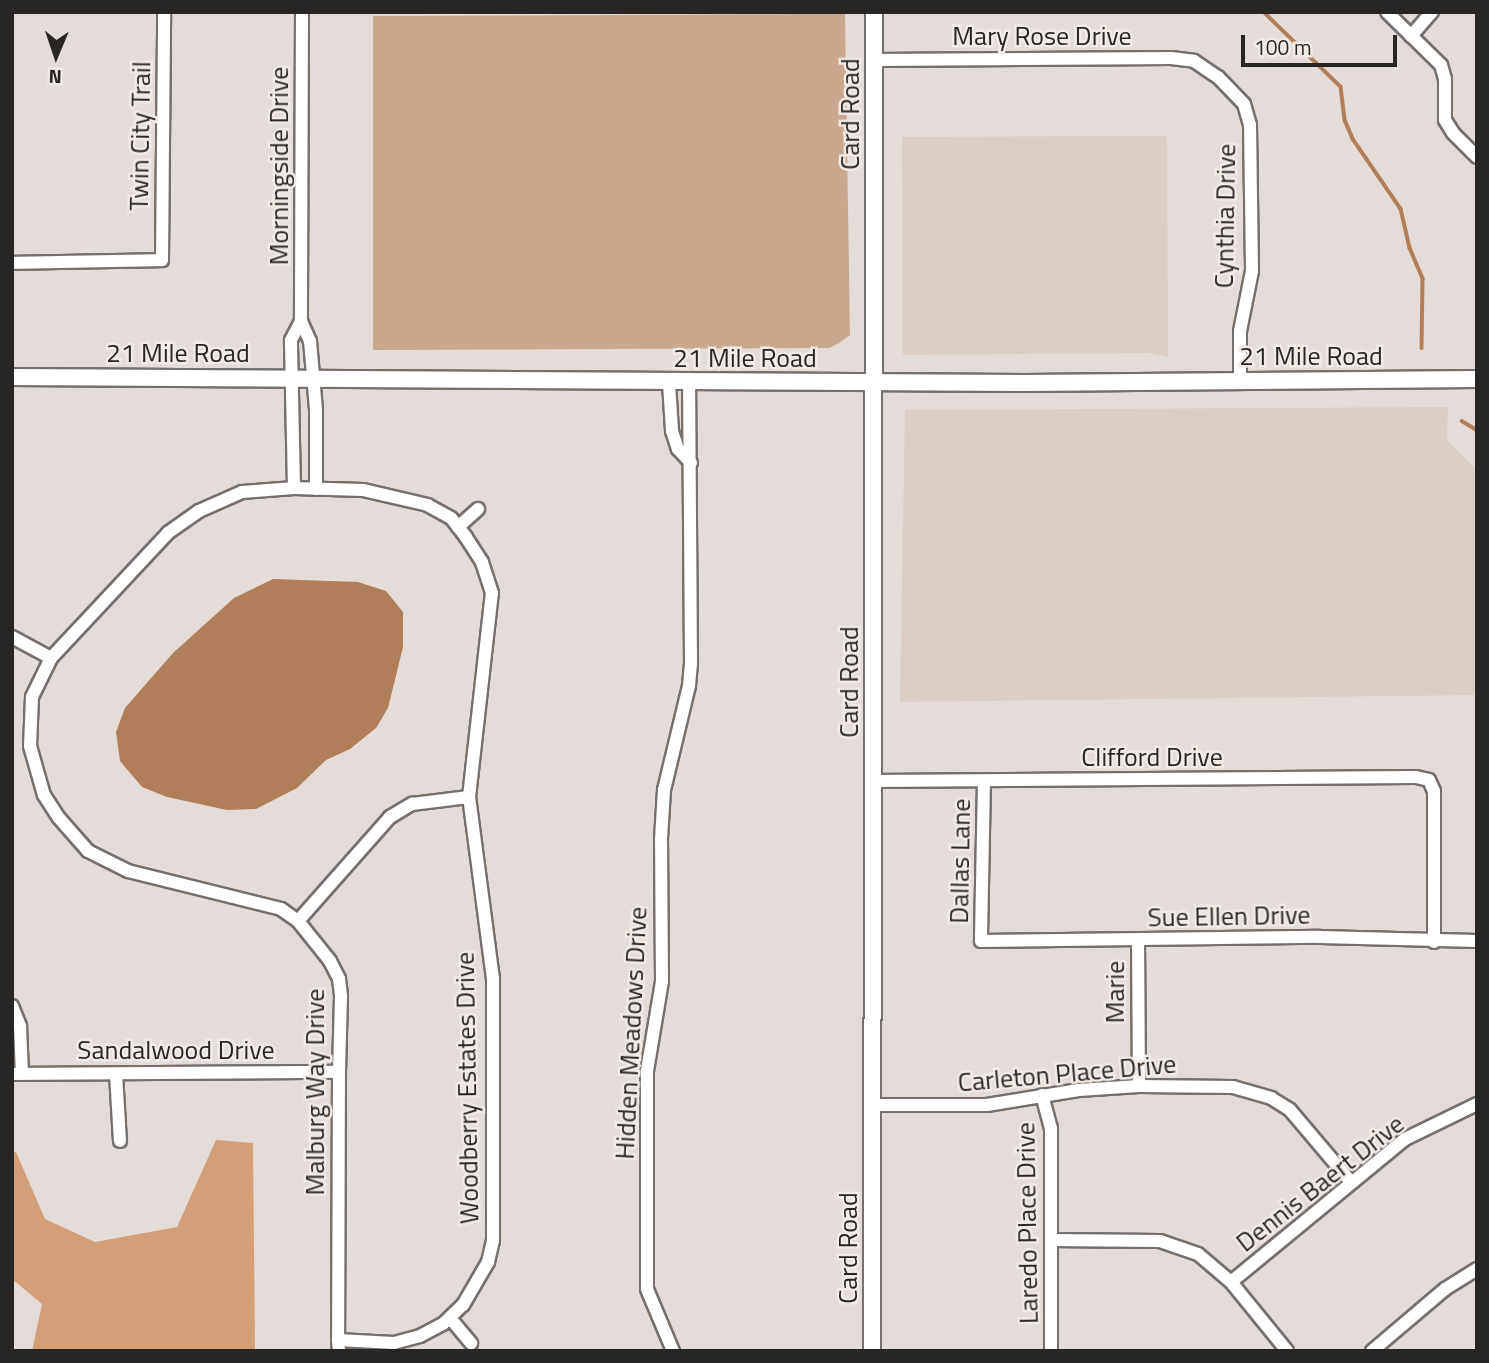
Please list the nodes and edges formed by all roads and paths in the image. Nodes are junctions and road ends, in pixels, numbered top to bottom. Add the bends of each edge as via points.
1 (164, 12) edge
2 (302, 12) edge
3 (874, 12) edge
4 (1387, 12) edge
5 (1432, 12) edge
6 (1411, 36) junction
7 (874, 60) junction
8 (1208, 69) joint
9 (1477, 157) edge
10 (12, 263) edge
11 (301, 321) junction
12 (12, 377) edge
13 (292, 378) junction
14 (313, 378) junction
15 (1477, 379) edge
16 (1240, 381) junction
17 (669, 383) junction
18 (689, 383) junction
19 (872, 383) junction
20 (691, 463) junction
21 (294, 488) junction
22 (316, 489) junction
23 (478, 509) dead end
24 (458, 527) junction
25 (12, 637) edge
26 (51, 658) junction
27 (874, 781) junction
28 (984, 781) junction
29 (469, 797) junction
30 (298, 921) junction
31 (1138, 940) junction
32 (981, 941) joint
33 (1477, 941) edge
34 (1434, 942) junction
35 (12, 1006) edge
36 (340, 1072) junction
37 (17, 1074) edge
38 (116, 1074) junction
39 (1139, 1086) junction
40 (1042, 1095) junction
41 (1477, 1104) edge
42 (873, 1105) junction
43 (120, 1141) dead end
44 (1351, 1182) junction
45 (1051, 1240) junction
46 (1477, 1269) edge
47 (1231, 1282) junction
48 (450, 1318) junction
49 (471, 1343) dead end
50 (338, 1346) edge
51 (1376, 1350) edge
52 (673, 1351) edge
53 (872, 1351) edge
54 (1051, 1351) edge
55 (1287, 1351) edge

1 - 10 street, Twin City Trail via 162,260
2 - 11 street, Morningside Drive
3 - 7 street, Card Road
4 - 6 street
5 - 6 street
6 - 9 street via 1441,65 1446,79 1446,120 1452,133
7 - 8 street, Mary Rose Drive via 1171,58 1188,59
7 - 19 street, Card Road
8 - 16 street, Cynthia Drive via 1240,99 1250,119 1252,271 1240,331
11 - 13 street, Morningside Drive via 291,340
11 - 14 street, Morningside Drive via 309,335
12 - 13 street, 21 Mile Road
13 - 14 street, 21 Mile Road
13 - 21 street, Morningside Drive
14 - 17 street, 21 Mile Road
14 - 22 street, Morningside Drive
15 - 16 street, 21 Mile Road
16 - 19 street, 21 Mile Road
17 - 18 street, 21 Mile Road
17 - 20 street via 672,431 678,449
18 - 19 street, 21 Mile Road
18 - 20 street, Hidden Meadows Drive
19 - 27 street, Card Road
20 - 52 street, Hidden Meadows Drive via 691,663 664,790 662,981 647,1071 648,1289
21 - 22 street, Woodberry Estates Drive
21 - 26 street, Malburg Way Drive via 242,492 199,511 168,533
22 - 24 street, Woodberry Estates Drive via 400,497 428,505
23 - 24 street
24 - 29 street, Woodberry Estates Drive via 482,562 492,593
25 - 26 street
26 - 30 street, Malburg Way Drive via 32,697 30,746 44,795 88,851 128,871 281,909
27 - 28 street, Clifford Drive
27 - 42 street, Card Road
28 - 32 street, Dallas Lane
28 - 34 street, Clifford Drive via 1429,780 1434,791
29 - 30 street via 412,804 390,817
29 - 48 street, Woodberry Estates Drive via 493,979 493,1241 478,1284
30 - 36 street, Malburg Way Drive via 319,943 339,979
31 - 32 street, Sue Ellen Drive
31 - 34 street, Sue Ellen Drive via 1320,937
31 - 39 street, Marie
33 - 34 street, Sue Ellen Drive
35 - 37 street via 20,1026
36 - 38 street, Sandalwood Drive
36 - 50 street, Malburg Way Drive
37 - 38 street, Sandalwood Drive
38 - 43 street
39 - 40 street, Carleton Place Drive
39 - 44 street, Carleton Place Drive via 1215,1085 1271,1098 1302,1121
40 - 42 street, Carleton Place Drive via 987,1105
40 - 45 street, Laredo Place Drive via 1051,1128
41 - 44 street, Dennis Baert Drive via 1405,1139
42 - 53 street, Card Road
44 - 47 street, Dennis Baert Drive
45 - 47 street via 1174,1244 1198,1254
45 - 54 street, Laredo Place Drive
46 - 51 street via 1445,1289
47 - 55 street
48 - 49 street
48 - 50 street, Woodberry Estates Drive via 420,1336 394,1343

